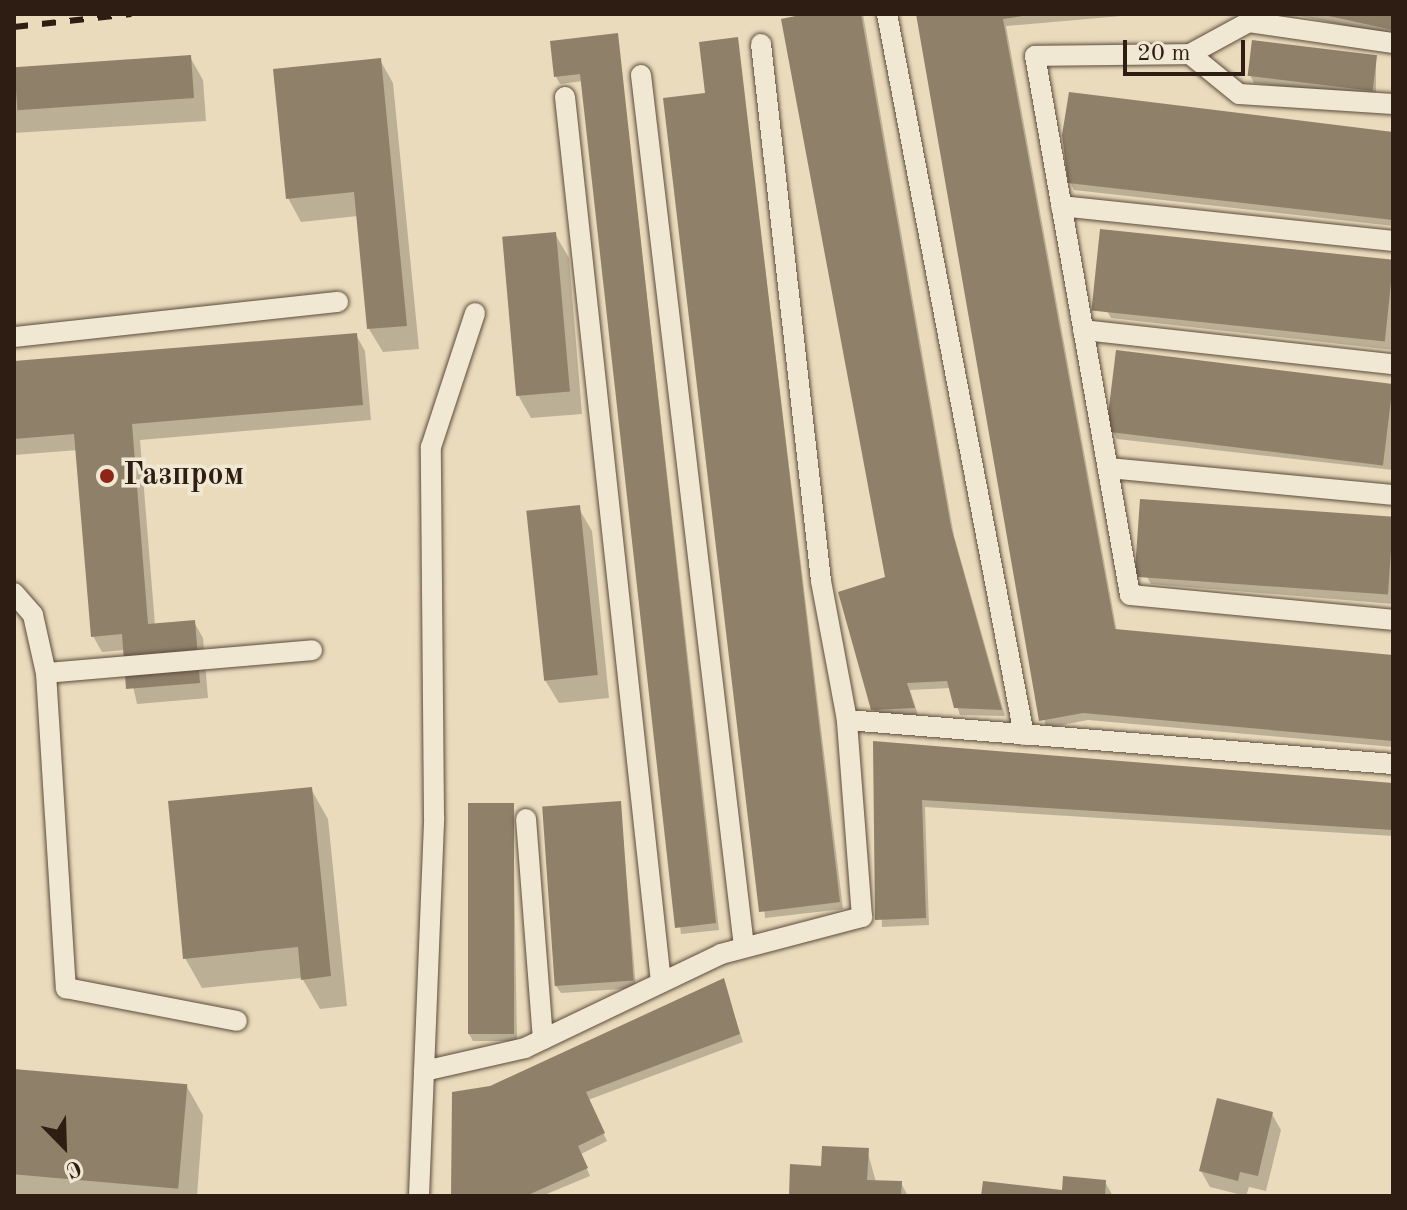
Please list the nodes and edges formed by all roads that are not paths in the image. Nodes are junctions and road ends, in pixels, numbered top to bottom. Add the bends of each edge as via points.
1 (887, 14) edge
2 (1393, 43) edge
3 (761, 44) dead end
4 (1190, 54) junction
5 (641, 75) dead end
6 (565, 97) dead end
7 (1393, 104) edge
8 (1061, 206) junction
9 (1393, 241) edge
10 (338, 302) dead end
11 (475, 313) dead end
12 (1083, 330) junction
13 (14, 337) edge
14 (1393, 364) edge
15 (1108, 468) junction
16 (1393, 495) edge
17 (14, 593) edge
18 (1393, 620) edge
19 (312, 650) dead end
20 (46, 673) junction
21 (847, 720) junction
22 (1024, 735) junction
23 (1393, 764) edge
24 (526, 819) dead end
25 (744, 947) junction
26 (661, 982) junction
27 (237, 1021) dead end
28 (543, 1039) junction
29 (424, 1071) junction
30 (419, 1196) edge

1 - 22 lane
2 - 4 lane via 1249,22
3 - 21 lane via 821,581
4 - 7 lane via 1239,94 1380,109
4 - 8 lane via 1035,56
5 - 25 lane
6 - 26 lane
8 - 9 lane
8 - 12 lane
10 - 13 lane
11 - 29 lane via 431,447 434,817
12 - 14 lane
12 - 15 lane
15 - 16 lane
15 - 18 lane via 1130,595
17 - 20 lane via 33,615
19 - 20 lane
20 - 27 lane via 66,988
21 - 22 lane
21 - 25 lane via 862,917
22 - 23 lane
24 - 28 lane
25 - 26 lane
26 - 28 lane
28 - 29 lane
29 - 30 lane

